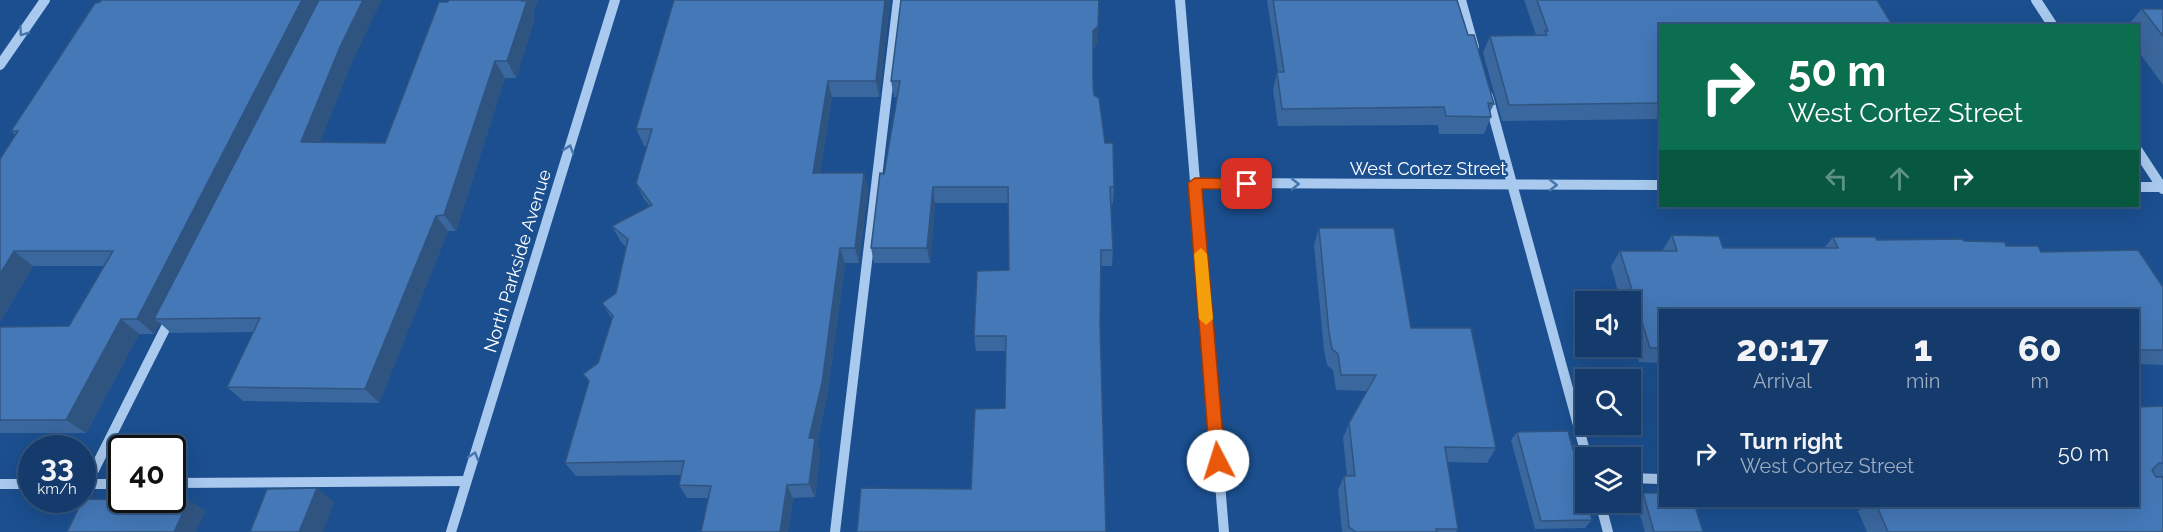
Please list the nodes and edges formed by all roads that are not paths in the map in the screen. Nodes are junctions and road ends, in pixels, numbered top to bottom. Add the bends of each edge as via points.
1 (45, 0) edge
2 (615, 0) edge
3 (898, 0) edge
4 (1179, 0) edge
5 (1461, 0) edge
6 (2036, 0) edge
7 (2052, 24) edge
8 (1477, 57) edge
9 (0, 65) edge
10 (1483, 81) edge
11 (2139, 152) edge
12 (1195, 183) junction
13 (1512, 184) junction
14 (1659, 185) edge
15 (2139, 187) edge
16 (2163, 188) edge
17 (177, 305) edge
18 (1584, 447) edge
19 (96, 463) edge
20 (1641, 478) edge
21 (1659, 479) edge
22 (466, 481) junction
23 (186, 483) edge
24 (0, 484) edge
25 (18, 484) edge
26 (1603, 513) edge
27 (451, 532) edge
28 (835, 532) edge
29 (1224, 532) edge
30 (1608, 532) edge

1 -> 9 street
22 -> 2 street, North Parkside Avenue
3 - 28 street
4 - 12 street
5 - 8 street
6 - 7 street
10 - 13 street
11 - 16 street
12 -> 13 street, West Cortez Street
12 - 29 street
13 -> 14 street, West Cortez Street
13 - 18 street
15 - 16 street
17 - 19 street
20 - 21 street
22 - 23 street
22 - 27 street, North Parkside Avenue
24 - 25 street
26 - 30 street

